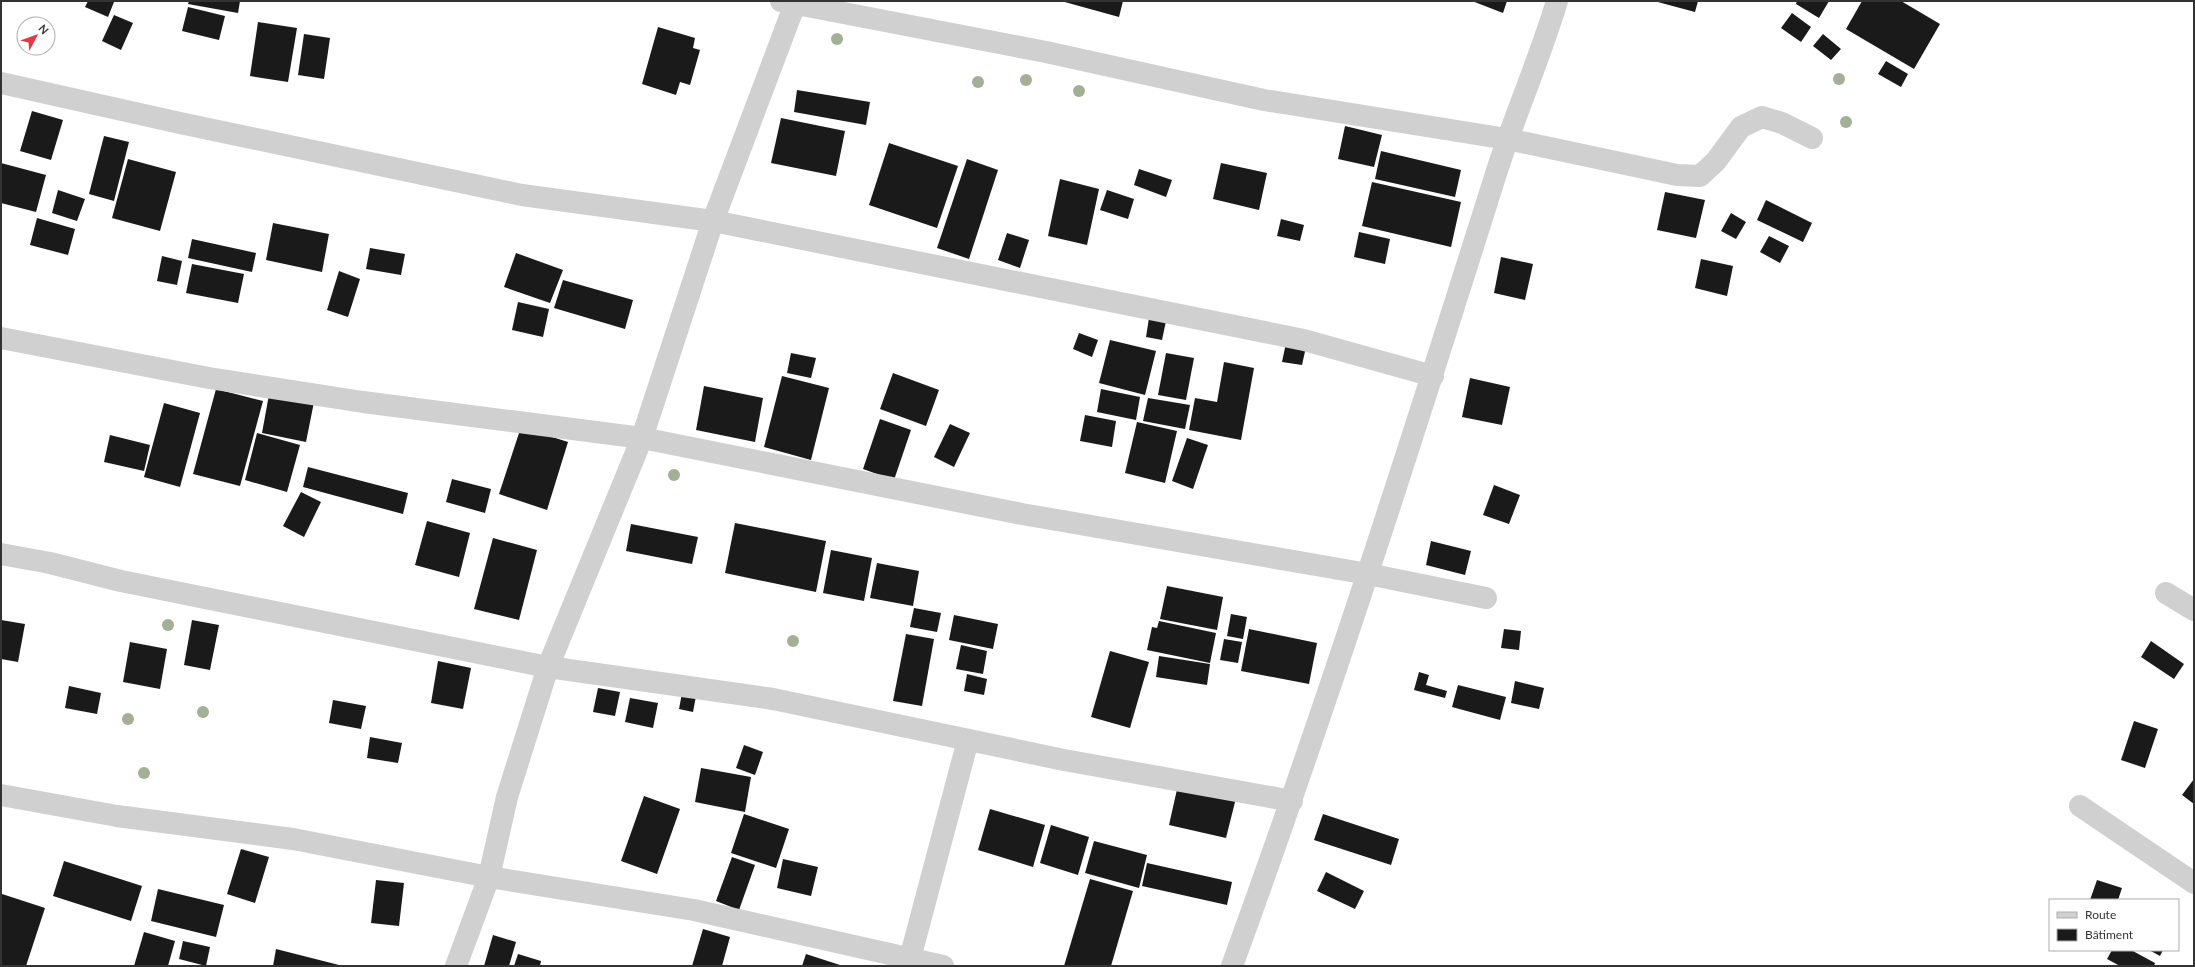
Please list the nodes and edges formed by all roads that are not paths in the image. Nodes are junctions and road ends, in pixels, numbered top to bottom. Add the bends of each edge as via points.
1 (1557, 1) edge
2 (791, 2) edge
3 (1, 82) edge
4 (1812, 138) dead end
5 (1507, 139) junction
6 (713, 221) junction
7 (1, 338) edge
8 (1432, 376) junction
9 (642, 438) junction
10 (1, 554) edge
11 (1368, 574) junction
12 (2166, 593) dead end
13 (1486, 598) dead end
14 (2194, 610) edge
15 (548, 667) junction
16 (968, 740) junction
17 (1, 795) edge
18 (1292, 801) junction
19 (2080, 806) dead end
20 (489, 877) junction
21 (2194, 883) edge
22 (910, 962) edge
23 (456, 966) edge
24 (943, 966) edge
25 (1232, 966) edge

1 - 5 street via 1548,32
2 - 5 street via 1046,52 1264,100
2 - 6 street
3 - 6 street via 180,123 522,195
4 - 5 street via 1782,123 1762,117 1741,126 1716,161 1700,176 1677,176
5 - 8 street
6 - 8 street via 1304,340
6 - 9 street
7 - 9 street via 89,356 363,402
8 - 11 street
9 - 11 street via 1022,514
9 - 15 street
10 - 15 street via 121,581
11 - 13 street
11 - 18 street
12 - 14 street
15 - 16 street via 773,699
15 - 20 street via 507,797
16 - 18 street
16 - 22 street
17 - 20 street via 117,816 293,839
18 - 25 street
19 - 21 street
20 - 22 street via 694,910
20 - 23 street
22 - 24 street

